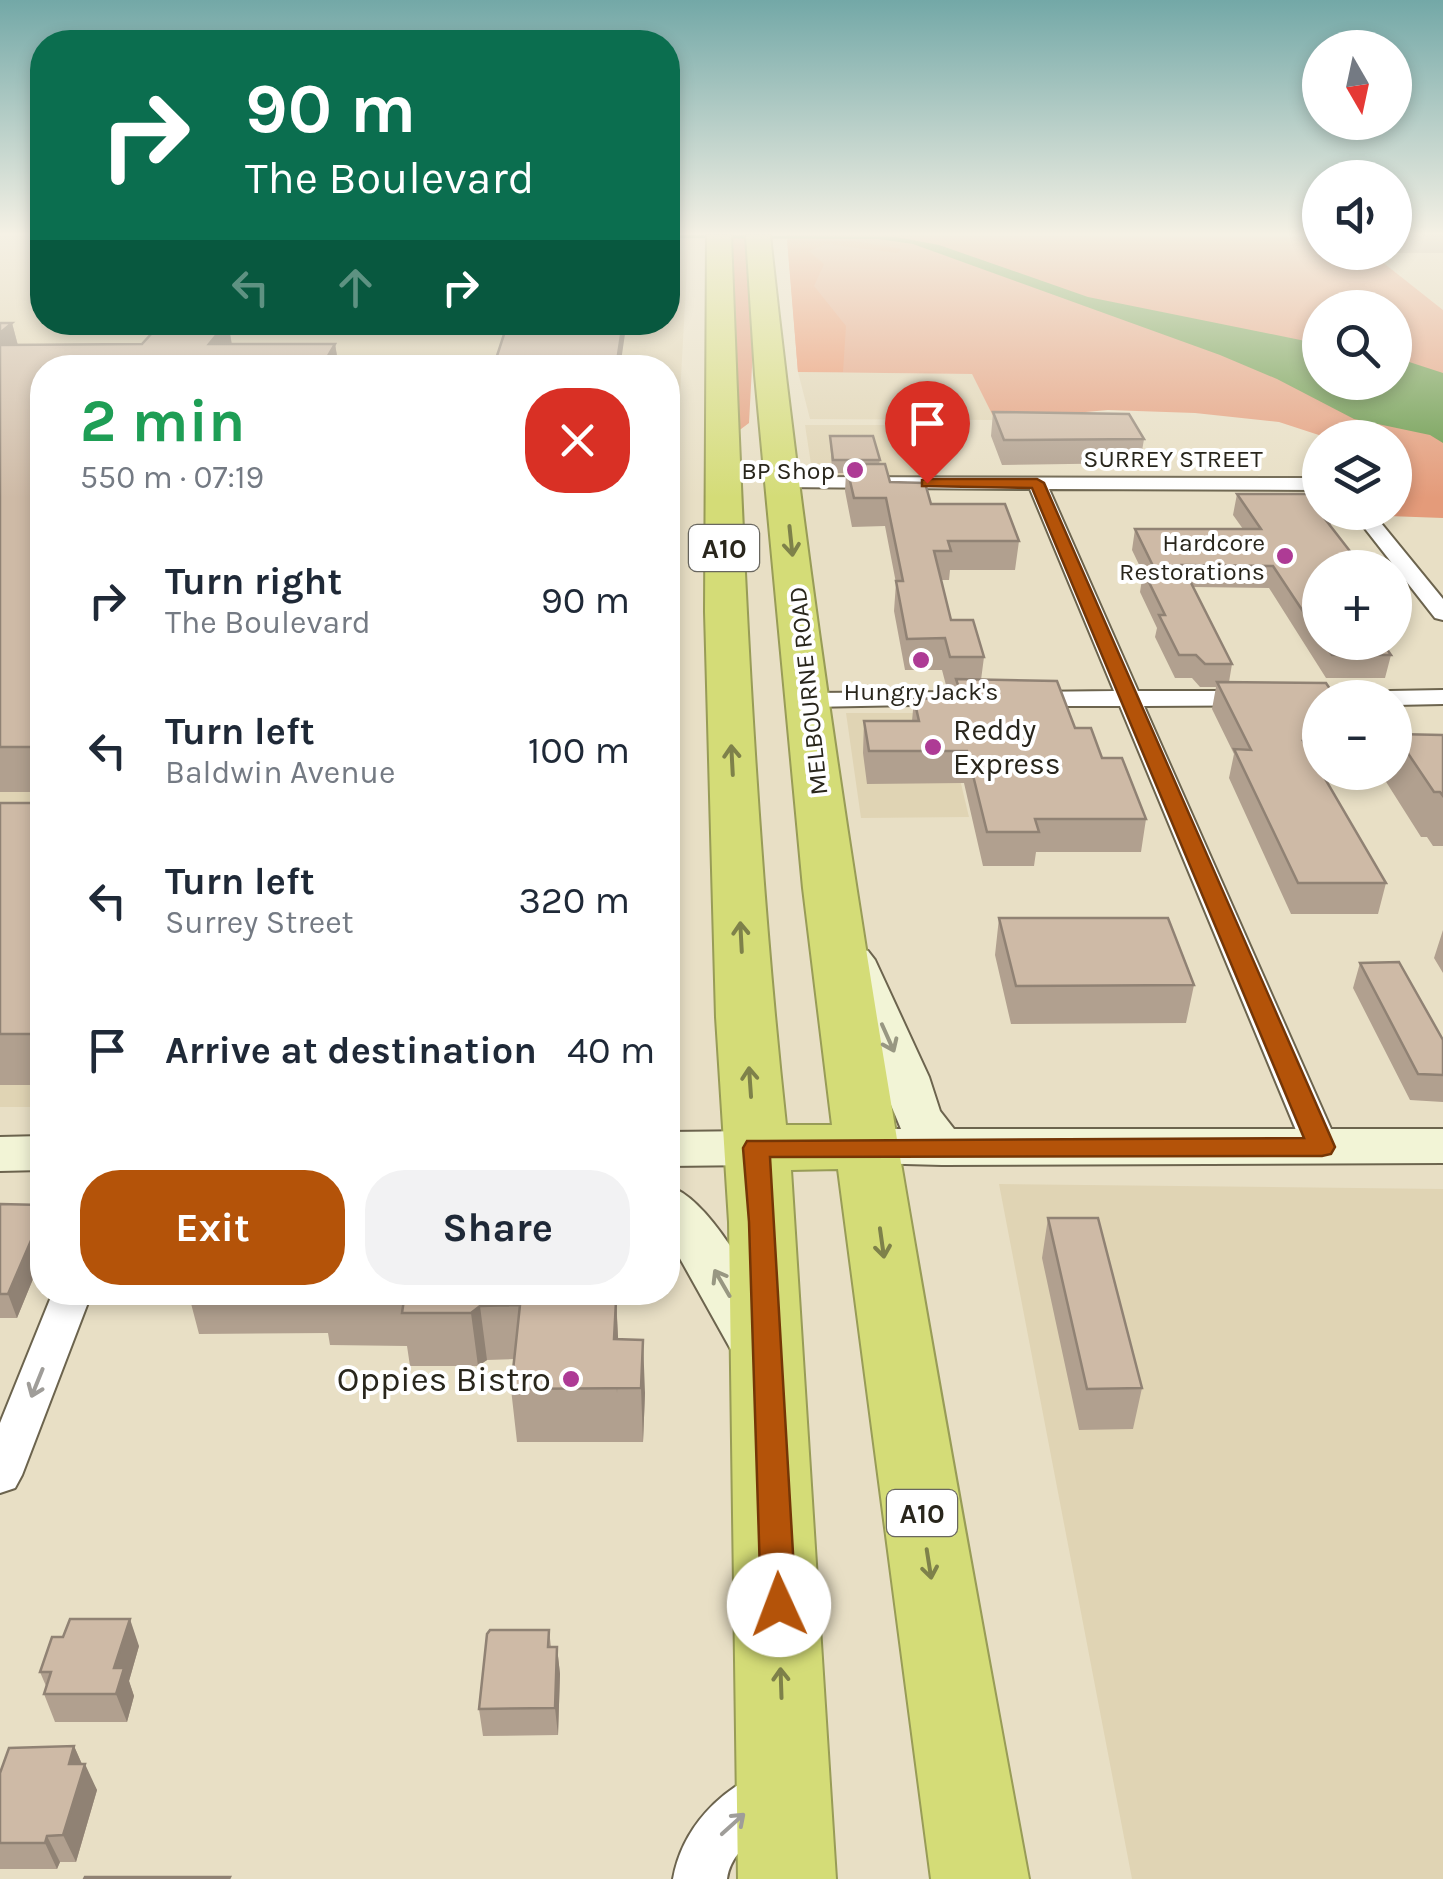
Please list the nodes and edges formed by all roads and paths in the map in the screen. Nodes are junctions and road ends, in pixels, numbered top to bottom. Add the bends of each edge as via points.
1 (720, 323) edge
2 (765, 323) edge
3 (770, 375) junction
4 (722, 440) junction
5 (785, 483) junction
6 (1037, 483) junction
7 (1302, 484) edge
8 (1376, 530) edge
9 (1443, 613) edge
10 (1443, 697) edge
11 (1129, 698) junction
12 (1302, 698) edge
13 (1412, 698) edge
14 (809, 700) junction
15 (1443, 1146) edge
16 (905, 1147) junction
17 (1322, 1147) junction
18 (756, 1148) junction
19 (680, 1149) edge
20 (30, 1153) edge
21 (0, 1154) edge
22 (680, 1218) edge
23 (68, 1305) edge
24 (770, 1366) junction
25 (0, 1474) edge
26 (784, 1781) junction
27 (700, 1879) edge
28 (787, 1879) edge
29 (980, 1879) edge

1 - 4 highway, A10
2 - 3 highway, MELBOURNE ROAD / A10
3 - 4 highway via 755,397 754,430
3 - 5 highway, MELBOURNE ROAD / A10
18 -> 4 highway, A10 via 736,857
5 - 6 street, SURREY STREET
5 -> 14 highway, MELBOURNE ROAD / A10
6 - 7 street, SURREY STREET
6 - 11 street
8 - 9 street
10 - 13 street
11 - 12 street
11 - 14 street
11 - 17 street
14 -> 16 highway, MELBOURNE ROAD / A10 via 834,917
15 - 17 main road
16 - 17 main road
16 - 18 highway
16 -> 29 highway, A10
18 - 19 main road
18 - 24 highway, A10
20 - 21 main road
24 -> 22 main road
23 -> 25 street
26 -> 24 highway, A10
27 -> 26 street via 714,1841
26 - 28 highway, A10

